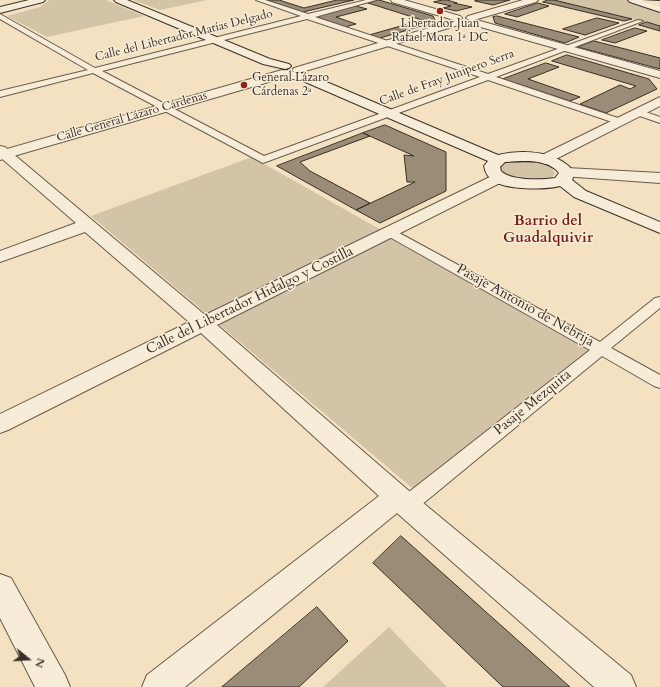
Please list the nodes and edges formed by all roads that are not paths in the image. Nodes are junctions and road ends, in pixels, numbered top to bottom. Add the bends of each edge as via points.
1 (40, 0) edge
2 (119, 0) edge
3 (259, 0) edge
4 (373, 0) edge
5 (395, 0) edge
6 (533, 0) edge
7 (633, 0) edge
8 (646, 0) edge
9 (660, 4) edge
10 (660, 9) edge
11 (0, 10) edge
12 (0, 16) edge
13 (307, 16) junction
14 (458, 20) junction
15 (472, 20) junction
16 (640, 21) dead end
17 (214, 40) junction
18 (384, 43) junction
19 (566, 48) junction
20 (94, 70) junction
21 (284, 71) junction
22 (660, 75) edge
23 (484, 77) junction
24 (0, 94) edge
25 (660, 101) edge
26 (163, 108) junction
27 (637, 112) junction
28 (388, 113) junction
29 (660, 120) edge
30 (618, 121) junction
31 (2, 154) edge
32 (545, 160) junction
33 (499, 169) junction
34 (564, 177) junction
35 (660, 178) edge
36 (86, 225) junction
37 (660, 228) edge
38 (390, 232) junction
39 (0, 257) edge
40 (660, 301) edge
41 (203, 324) junction
42 (601, 348) junction
43 (660, 382) edge
44 (0, 424) edge
45 (402, 501) junction
46 (0, 588) edge
47 (53, 687) edge
48 (159, 687) edge
49 (619, 687) edge

1 - 11 street
2 - 17 street
3 - 13 street
4 - 13 street, Calle del Libertador Matías Delgado
5 - 14 street
6 - 15 street
7 - 10 street
8 - 9 main road
12 - 20 street
13 - 17 street, Calle del Libertador Matías Delgado
13 - 18 street
14 - 15 street, Calle General Lázaro Cárdenas
14 - 18 street, Calle General Lázaro Cárdenas
15 - 19 street
16 - 19 street, Calle de Fray Junipero Serra
17 - 20 street, Calle del Libertador Matías Delgado
17 - 21 street
18 - 21 street, Calle General Lázaro Cárdenas
18 - 23 street
19 - 22 street
19 - 23 street, Calle de Fray Junipero Serra
20 - 24 street, Calle del Libertador Matías Delgado
20 - 26 street
21 - 26 street, Calle General Lázaro Cárdenas
21 - 28 street
23 - 28 street, Calle de Fray Junipero Serra
23 - 30 street
25 - 27 street
26 - 28 street, Calle de Fray Junipero Serra via 263,160
26 - 31 street, Calle General Lázaro Cárdenas
27 - 29 street
27 - 30 street
28 - 33 street
30 - 32 street
31 - 36 street
32 - 33 street via 510,158
32 - 34 street via 564,168
33 - 34 street via 508,181 546,183
33 - 38 street, Calle del Libertador Hidalgo y Costilla
34 - 35 street
34 - 37 street via 580,194
36 - 39 street
36 - 41 street
38 - 41 street, Calle del Libertador Hidalgo y Costilla
38 - 42 street, Pasaje Antonio de Nebrija
40 - 42 street, Pasaje Mezquita
41 - 44 street, Calle del Libertador Hidalgo y Costilla
41 - 45 street
42 - 43 street, Pasaje Antonio de Nebrija
42 - 45 street, Pasaje Mezquita
45 - 48 street
45 - 49 street
46 - 47 street

